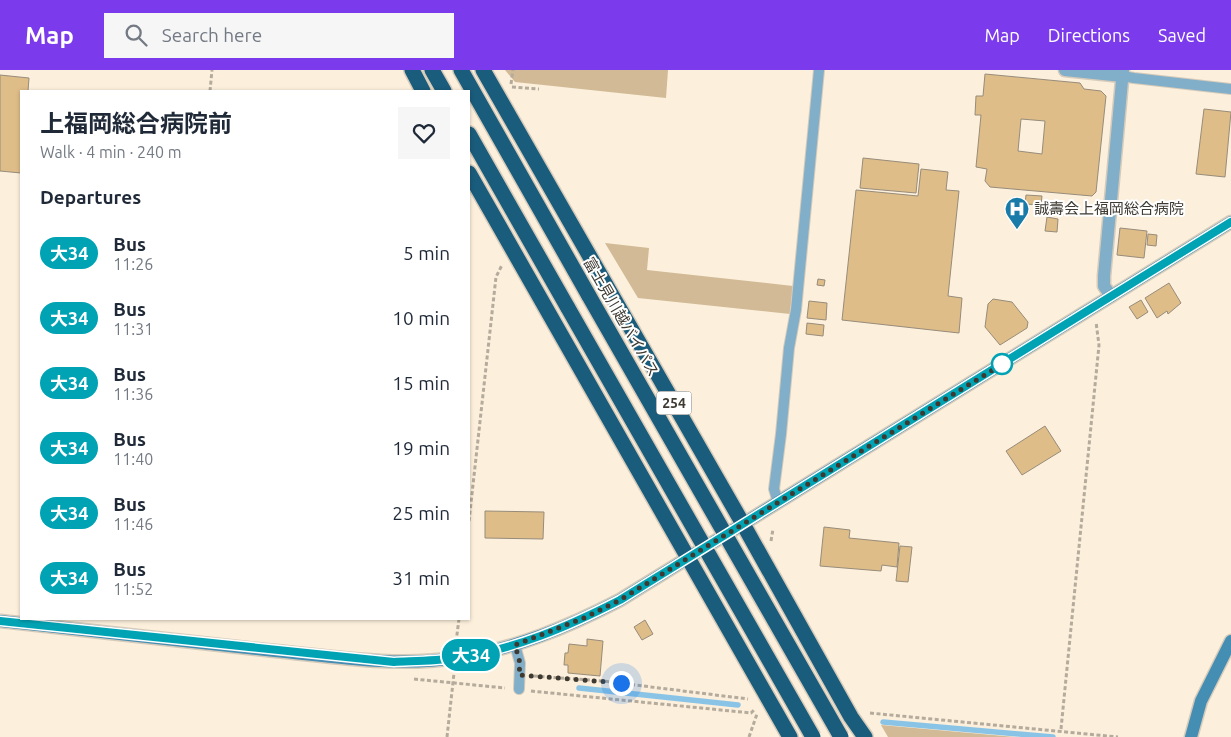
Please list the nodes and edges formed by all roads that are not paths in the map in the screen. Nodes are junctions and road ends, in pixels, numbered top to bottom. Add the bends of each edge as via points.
1 (412, 70) edge
2 (432, 70) edge
3 (460, 70) edge
4 (482, 70) edge
5 (819, 70) edge
6 (1065, 70) edge
7 (1123, 73) edge
8 (1231, 88) edge
9 (422, 90) edge
10 (443, 90) edge
11 (470, 136) edge
12 (470, 175) edge
13 (1231, 222) edge
14 (1111, 296) junction
15 (778, 502) junction
16 (743, 524) junction
17 (688, 557) junction
18 (0, 621) edge
19 (1231, 642) edge
20 (515, 645) junction
21 (518, 689) road end
22 (790, 737) edge
23 (813, 737) edge
24 (842, 737) edge
25 (865, 737) edge
26 (1191, 737) edge

1 - 9 highway
2 - 10 highway
3 - 24 highway, 富士見川越バイパス / 254, bridge
4 - 16 highway, 254
5 - 15 lane via 796,310 774,489
6 - 7 street
7 - 8 lane via 1134,78
7 - 14 street via 1104,276 1104,286
11 - 23 highway, bridge
12 - 17 highway
13 - 14 street
14 - 15 street
15 - 16 street
16 - 17 street
16 - 25 highway, 254
17 - 20 street via 620,600
17 - 22 highway
18 - 20 street via 394,662 455,658
19 - 26 street via 1201,701
20 - 21 lane via 520,663

